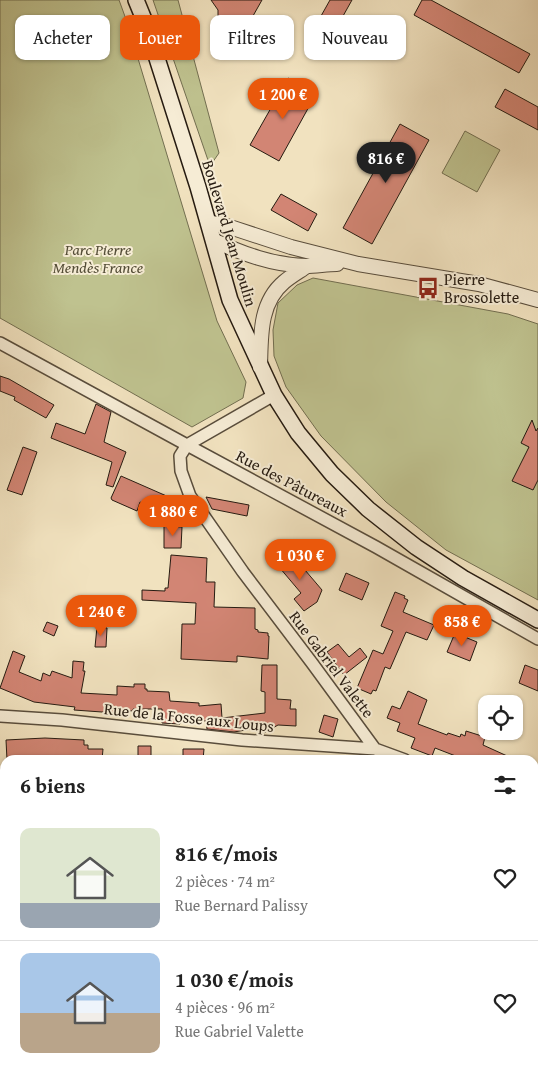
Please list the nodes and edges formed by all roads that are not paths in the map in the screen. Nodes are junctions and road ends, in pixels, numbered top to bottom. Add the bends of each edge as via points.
1 (136, 0) edge
2 (208, 222) junction
3 (213, 240) junction
4 (358, 264) junction
5 (307, 266) junction
6 (538, 300) edge
7 (0, 343) edge
8 (260, 367) junction
9 (274, 395) junction
10 (187, 445) junction
11 (538, 620) edge
12 (538, 639) edge
13 (0, 716) edge
14 (375, 749) junction
15 (391, 755) edge

1 - 2 main road, Boulevard Jean Moulin
2 - 3 main road, Boulevard Jean Moulin
2 - 4 street
3 - 5 street via 244,254
3 - 8 main road, Boulevard Jean Moulin via 230,300
4 - 5 street
4 - 6 street via 479,284
5 - 8 street via 283,283 269,301 262,324
7 - 10 street
8 - 9 main road, Boulevard Jean Moulin
9 - 10 street
9 - 11 main road, Boulevard Jean Moulin via 303,440 368,509 416,547 463,578
10 - 12 street, Rue des Pâtureaux
10 - 14 street, Rue Gabriel Valette via 180,456 181,471 190,496 242,572
13 - 14 street, Rue de la Fosse aux Loups via 242,740
14 - 15 street

